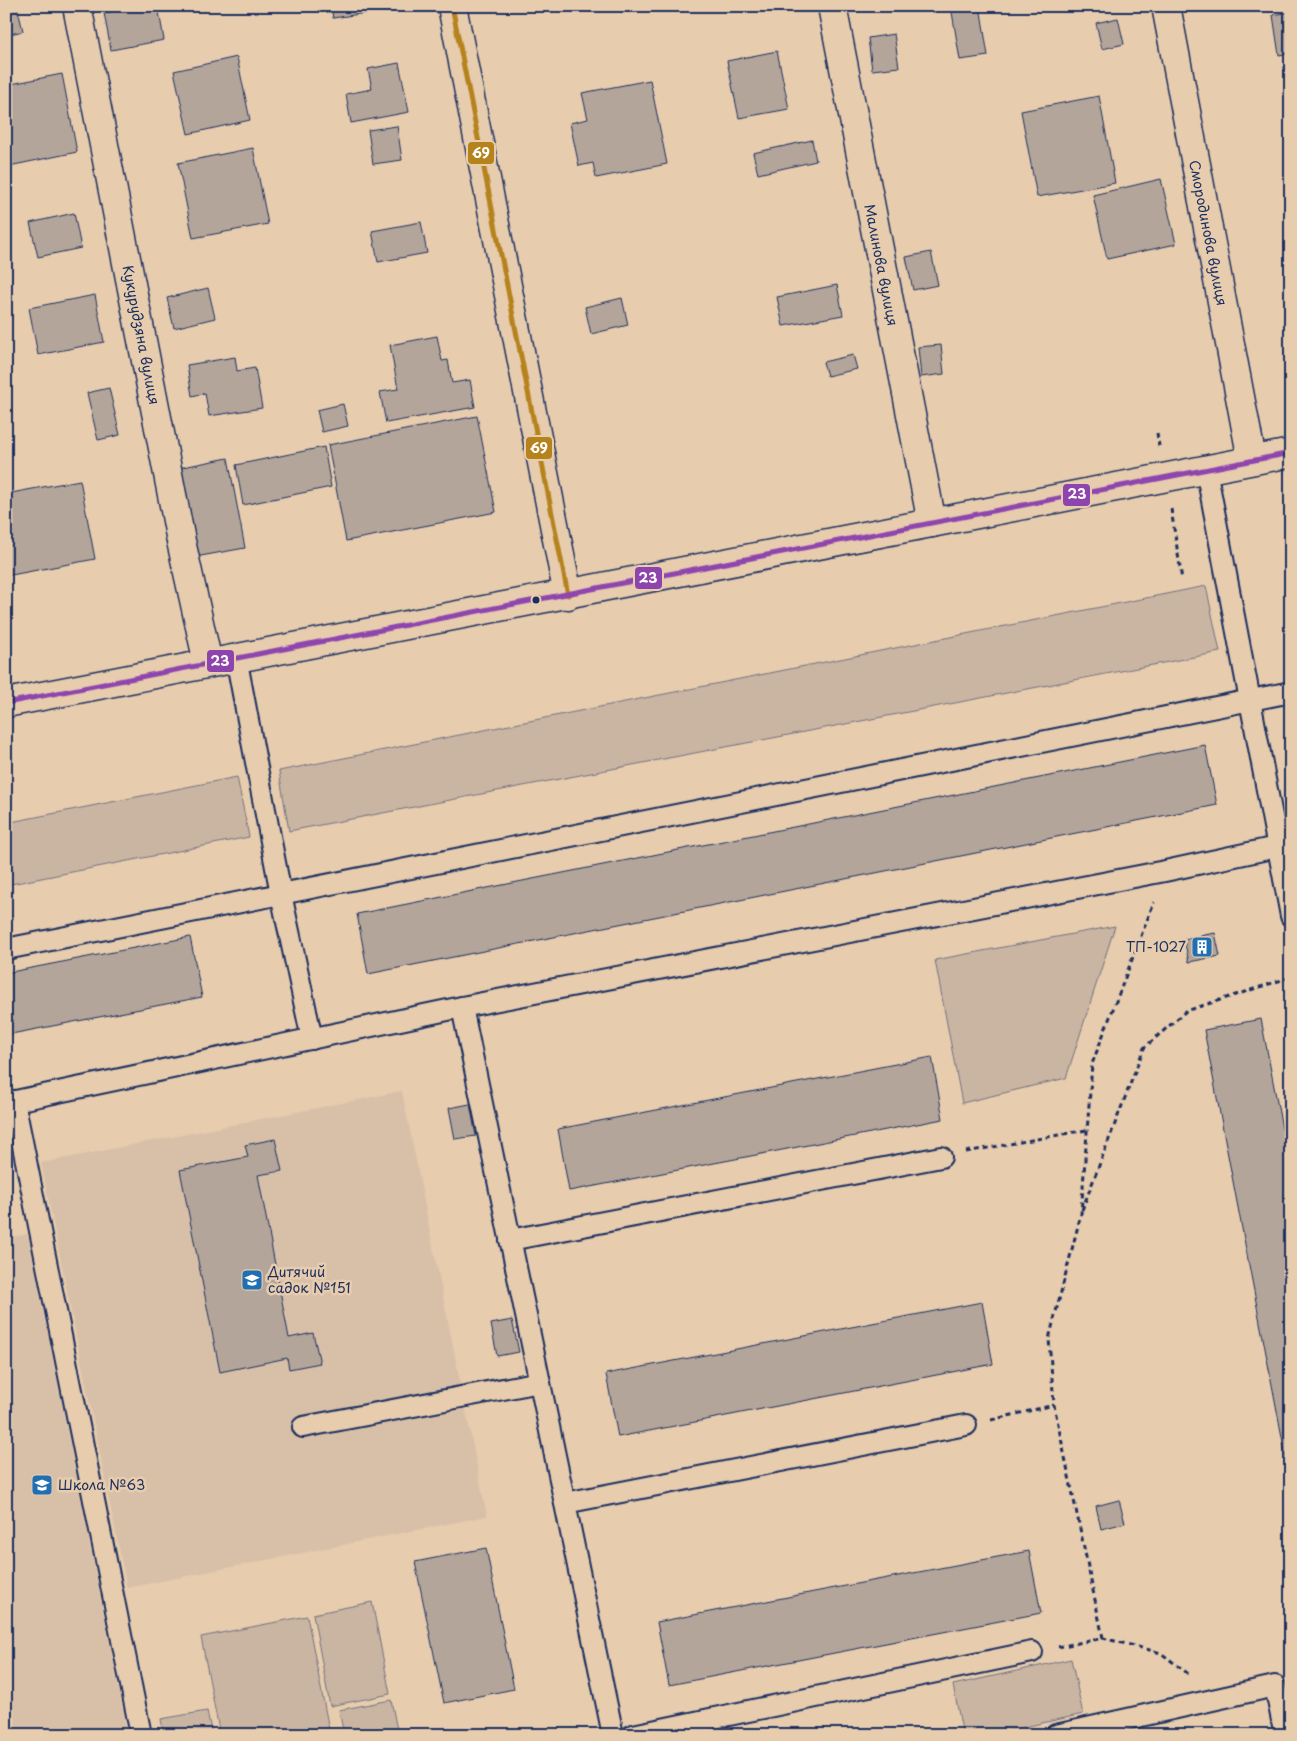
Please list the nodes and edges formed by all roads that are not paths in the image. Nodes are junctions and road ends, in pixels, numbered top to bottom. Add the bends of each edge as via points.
1 (77, 6) edge
2 (452, 6) edge
3 (832, 6) edge
4 (1166, 6) edge
5 (1291, 453) edge
6 (1252, 460) junction
7 (1206, 470) junction
8 (932, 523) junction
9 (568, 595) junction
10 (236, 657) junction
11 (208, 663) junction
12 (1291, 692) edge
13 (1250, 700) junction
14 (6, 703) edge
15 (1285, 846) edge
16 (281, 894) junction
17 (1291, 916) edge
18 (6, 949) edge
19 (462, 1008) junction
20 (312, 1039) junction
21 (10, 1102) edge
22 (941, 1157) road end
23 (510, 1240) junction
24 (540, 1382) junction
25 (966, 1425) road end
26 (303, 1427) dead end
27 (565, 1503) junction
28 (1032, 1652) road end
29 (141, 1735) edge
30 (613, 1735) edge
31 (633, 1735) edge
32 (1056, 1735) edge
33 (1285, 1735) edge

1 - 11 street, Кукурудзяна вулиця via 179,531
2 - 9 street
3 - 8 street, Малинова вулиця
4 - 6 street, Смородинова вулиця
5 - 6 street
6 - 7 street
7 - 8 street
7 - 13 lane
8 - 9 street
9 - 10 street
10 - 11 street
10 - 16 lane
11 - 14 street
12 - 13 lane
13 - 15 lane
13 - 16 lane
15 - 17 lane
15 - 19 lane
16 - 18 lane
16 - 20 lane
19 - 20 lane
19 - 23 lane
20 - 21 lane
21 - 29 lane
22 - 23 lane
23 - 24 lane
24 - 26 lane
24 - 27 lane
25 - 27 lane
27 - 30 lane
28 - 31 lane
32 - 33 lane via 1275,1686

